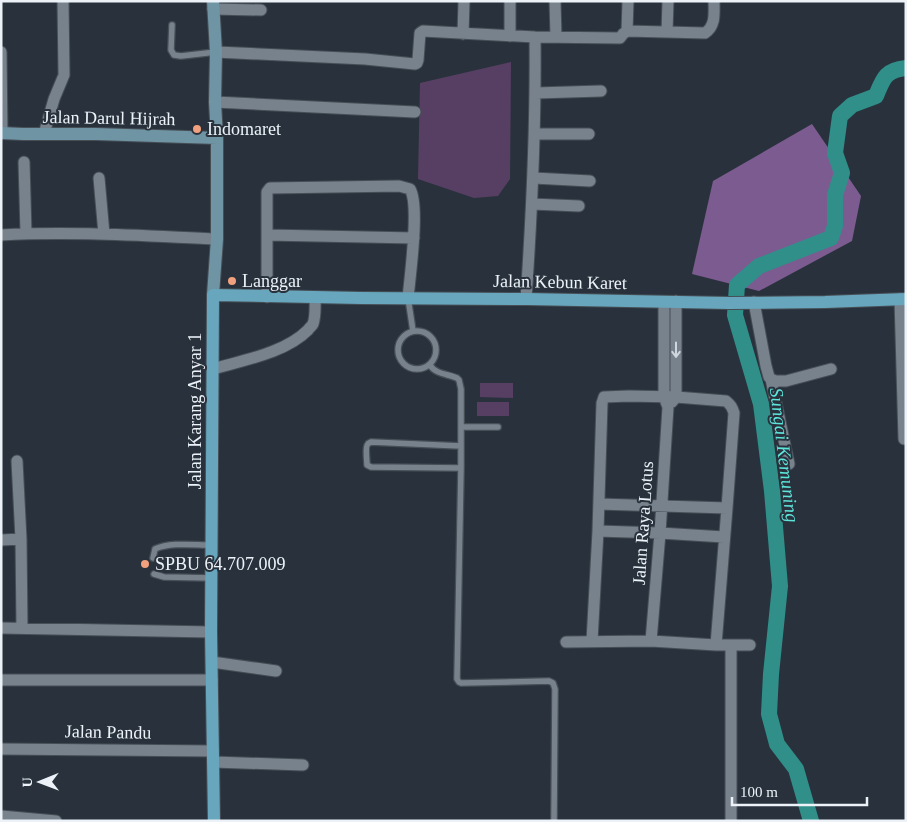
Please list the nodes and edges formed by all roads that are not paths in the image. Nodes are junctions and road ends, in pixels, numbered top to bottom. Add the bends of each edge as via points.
1 (63, 1) edge
2 (464, 1) edge
3 (510, 1) edge
4 (555, 1) edge
5 (628, 1) edge
6 (668, 1) edge
7 (714, 1) edge
8 (213, 5) edge
9 (261, 10) dead end
10 (172, 25) dead end
11 (627, 31) junction
12 (667, 32) junction
13 (463, 34) junction
14 (510, 36) junction
15 (535, 37) junction
16 (556, 37) junction
17 (1, 52) edge
18 (216, 52) junction
19 (601, 91) dead end
20 (536, 93) junction
21 (215, 102) junction
22 (415, 112) dead end
23 (2, 133) edge
24 (44, 134) junction
25 (535, 134) junction
26 (589, 134) dead end
27 (217, 138) junction
28 (24, 162) dead end
29 (99, 178) dead end
30 (534, 178) junction
31 (590, 181) dead end
32 (532, 204) junction
33 (579, 206) dead end
34 (26, 233) junction
35 (1, 234) edge
36 (104, 234) junction
37 (267, 235) junction
38 (414, 238) junction
39 (217, 239) junction
40 (213, 295) junction
41 (267, 297) junction
42 (315, 297) junction
43 (408, 298) junction
44 (526, 298) junction
45 (903, 299) edge
46 (670, 302) junction
47 (750, 302) junction
48 (413, 330) junction
49 (430, 365) junction
50 (213, 369) junction
51 (831, 369) dead end
52 (771, 379) junction
53 (676, 397) junction
54 (666, 402) junction
55 (461, 427) junction
56 (498, 427) dead end
57 (904, 439) dead end
58 (461, 446) junction
59 (17, 462) dead end
60 (789, 464) dead end
61 (462, 468) junction
62 (599, 504) junction
63 (662, 506) junction
64 (727, 508) junction
65 (598, 531) junction
66 (660, 533) junction
67 (724, 537) junction
68 (20, 539) junction
69 (1, 540) edge
70 (212, 545) junction
71 (153, 558) dead end
72 (154, 574) dead end
73 (212, 578) junction
74 (1, 628) edge
75 (22, 628) junction
76 (211, 632) junction
77 (592, 641) junction
78 (566, 642) dead end
79 (652, 642) junction
80 (716, 644) junction
81 (731, 645) junction
82 (750, 645) dead end
83 (212, 662) junction
84 (276, 671) dead end
85 (1, 680) edge
86 (212, 680) junction
87 (1, 748) edge
88 (214, 757) junction
89 (303, 765) dead end
90 (1, 816) edge
91 (56, 821) edge
92 (214, 821) edge
93 (554, 821) edge
94 (731, 821) edge

1 - 24 street via 64,75
2 - 13 street
3 - 14 street
4 - 16 street
5 - 11 street
6 - 12 street
7 - 12 street via 714,22 705,33
8 - 9 street
8 - 18 main road, Jalan Karang Anyar 1
10 - 18 lane via 171,50 174,55
11 - 12 street
11 - 16 street via 620,38
13 - 14 street
13 - 18 street via 423,31 415,64
14 - 15 street
15 - 16 street
15 - 20 street
17 - 23 street
18 - 21 main road, Jalan Karang Anyar 1
19 - 20 street
20 - 25 street
21 - 22 street
21 - 27 main road, Jalan Karang Anyar 1
23 - 24 main road, Jalan Darul Hijrah
24 - 27 main road, Jalan Darul Hijrah
25 - 26 street
25 - 30 street
27 - 39 main road, Jalan Karang Anyar 1
28 - 34 street
29 - 36 street
30 - 31 street
30 - 32 street
32 - 33 street
32 - 44 street
34 - 35 street
34 - 36 street
36 - 39 street
37 - 38 street
37 - 38 street via 267,192 270,188 399,186 410,189 412,193
37 - 41 street
38 - 43 street
39 - 40 main road, Jalan Karang Anyar 1
40 - 41 main road, Jalan Kebun Karet
40 - 50 main road, Jalan Karang Anyar 1
41 - 42 main road, Jalan Kebun Karet
42 - 43 main road, Jalan Kebun Karet
42 - 50 street via 313,325 302,336 260,356
43 - 44 main road, Jalan Kebun Karet
43 - 48 lane
44 - 46 main road, Jalan Kebun Karet
45 - 47 main road, Jalan Kebun Karet
45 - 57 street
46 - 47 main road, Jalan Kebun Karet
46 -> 53 street
46 - 54 street, Jalan Raya Lotus
47 - 52 street
48 - 49 lane via 423,331 434,341 436,356
48 - 49 lane via 398,344 400,359 411,369
49 - 55 lane via 435,371 459,380
50 - 70 main road, Jalan Karang Anyar 1
51 - 52 street via 786,381
52 - 60 street
53 - 54 street
53 - 64 street via 731,405 734,413
54 - 62 street via 604,396
54 - 63 street, Jalan Raya Lotus
55 - 56 lane
55 - 58 lane
58 - 61 lane
58 - 61 lane via 371,442 366,445 366,460 371,467
59 - 68 street
61 - 93 lane via 457,679 461,683 553,683
62 - 63 street
62 - 65 street
63 - 64 street
63 - 66 street, Jalan Raya Lotus
64 - 67 street
65 - 66 street
65 - 77 street
66 - 67 street
66 - 79 street, Jalan Raya Lotus
67 - 80 street
68 - 69 street
68 - 75 street
70 - 71 lane via 160,547 155,550
70 - 73 main road, Jalan Karang Anyar 1
72 - 73 lane
73 - 76 main road, Jalan Karang Anyar 1
74 - 75 street
75 - 76 street
76 - 83 main road, Jalan Karang Anyar 1
77 - 78 street
77 - 79 street
79 - 80 street
80 - 81 street
81 - 82 street
81 - 94 street
83 - 84 street
83 - 86 main road, Jalan Karang Anyar 1
85 - 86 street
86 - 88 main road, Jalan Karang Anyar 1
87 - 88 street, Jalan Pandu
88 - 89 street, Jalan Pandu
88 - 92 main road, Jalan Karang Anyar 1
90 - 91 street

